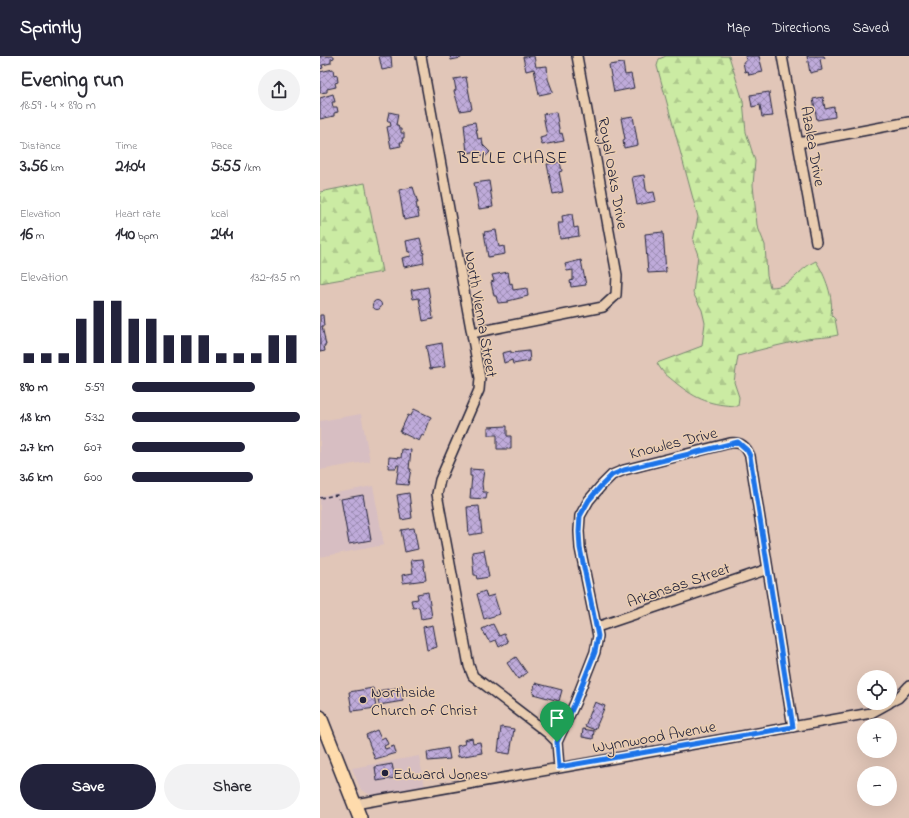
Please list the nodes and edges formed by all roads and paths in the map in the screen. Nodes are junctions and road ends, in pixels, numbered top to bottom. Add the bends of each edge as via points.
1 (421, 56) edge
2 (577, 56) edge
3 (782, 56) edge
4 (909, 122) edge
5 (798, 143) junction
6 (816, 242) dead end
7 (472, 333) junction
8 (320, 498) edge
9 (338, 500) dead end
10 (768, 569) junction
11 (597, 627) junction
12 (909, 686) edge
13 (897, 699) edge
14 (876, 710) edge
15 (320, 717) edge
16 (793, 727) junction
17 (557, 742) junction
18 (559, 767) junction
19 (355, 804) junction
20 (360, 818) edge

1 - 7 street, North Vienna Street
2 - 7 street, Royal Oaks Drive via 617,275 616,295 603,307
3 - 5 street, Azalea Drive
4 - 5 street
5 - 6 street, Azalea Drive
7 - 17 street, North Vienna Street via 479,369 479,390 440,480 437,494 469,666 473,676
8 - 9 path via 337,495
10 - 11 street, Arkansas Street
10 - 11 street, Knowles Drive via 750,456 738,442 624,470 612,475 601,486 580,516 580,548
10 - 16 street, Knowles Drive
11 - 17 street, Knowles Drive via 595,652
12 - 13 street, Wynnwood Avenue
14 - 16 street, Wynnwood Avenue
15 - 19 highway
16 - 18 street, Wynnwood Avenue
17 - 18 street, Knowles Drive
18 - 19 street, Wynnwood Avenue
19 - 20 highway

